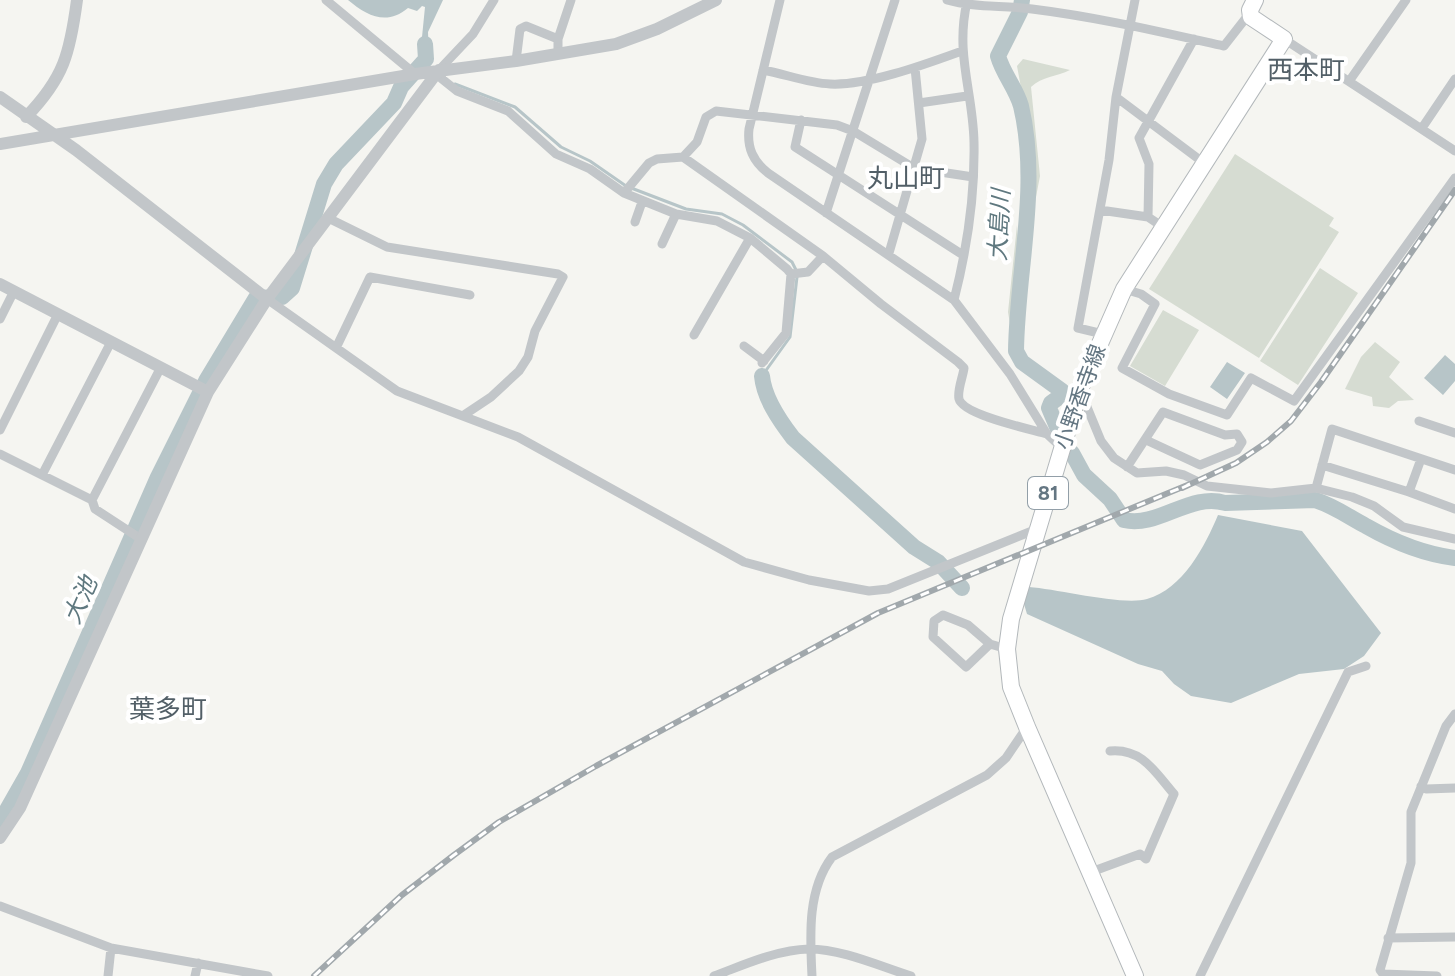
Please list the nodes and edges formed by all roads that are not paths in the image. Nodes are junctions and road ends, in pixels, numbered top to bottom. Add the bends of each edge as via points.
1 (77, 0) edge
2 (326, 0) edge
3 (494, 0) edge
4 (571, 0) edge
5 (716, 0) edge
6 (780, 0) edge
7 (895, 0) edge
8 (947, 0) edge
9 (1135, 0) edge
10 (1406, 0) edge
11 (966, 3) edge
12 (1029, 4) edge
13 (1252, 7) edge
14 (1129, 26) junction
15 (558, 39) junction
16 (1194, 39) junction
17 (1284, 39) junction
18 (962, 51) junction
19 (558, 54) junction
20 (516, 61) junction
21 (915, 68) junction
22 (439, 70) junction
23 (763, 70) junction
24 (415, 74) junction
25 (869, 78) junction
26 (1455, 79) edge
27 (1350, 80) junction
28 (967, 96) junction
29 (0, 97) edge
30 (1116, 97) junction
31 (919, 103) junction
32 (752, 115) junction
33 (26, 117) junction
34 (801, 120) junction
35 (1149, 121) junction
36 (1422, 128) junction
37 (853, 131) junction
38 (52, 135) junction
39 (0, 144) edge
40 (1455, 150) edge
41 (683, 157) junction
42 (1204, 163) junction
43 (914, 168) junction
44 (838, 176) junction
45 (973, 177) junction
46 (1455, 178) edge
47 (626, 189) junction
48 (642, 202) junction
49 (1100, 210) junction
50 (826, 213) junction
51 (676, 214) junction
52 (901, 216) junction
53 (328, 218) junction
54 (635, 222) dead end
55 (1156, 222) junction
56 (750, 238) junction
57 (662, 244) dead end
58 (889, 253) junction
59 (963, 255) junction
60 (823, 256) junction
61 (794, 273) junction
62 (0, 284) edge
63 (1124, 289) junction
64 (14, 291) junction
65 (470, 295) dead end
66 (267, 299) junction
67 (954, 300) junction
68 (58, 314) junction
69 (0, 319) edge
70 (1103, 334) junction
71 (694, 335) dead end
72 (111, 342) junction
73 (744, 346) dead end
74 (336, 348) junction
75 (161, 367) junction
76 (1080, 389) junction
77 (208, 392) junction
78 (464, 415) junction
79 (1419, 421) dead end
80 (0, 430) edge
81 (1455, 433) edge
82 (1047, 434) junction
83 (1146, 440) junction
84 (1061, 447) junction
85 (0, 454) edge
86 (1421, 459) junction
87 (1322, 465) junction
88 (1127, 467) junction
89 (1455, 470) edge
90 (42, 475) junction
91 (1316, 488) junction
92 (1409, 492) junction
93 (92, 500) junction
94 (1455, 509) edge
95 (1037, 529) junction
96 (141, 539) junction
97 (1455, 539) edge
98 (998, 646) junction
99 (1366, 666) dead end
100 (1455, 714) edge
101 (1027, 727) junction
102 (1110, 751) dead end
103 (1421, 786) junction
104 (1455, 788) edge
105 (0, 838) edge
106 (1091, 872) junction
107 (0, 906) edge
108 (1455, 937) edge
109 (1388, 938) junction
110 (111, 948) junction
111 (811, 949) junction
112 (198, 963) junction
113 (108, 976) edge
114 (195, 976) edge
115 (268, 976) edge
116 (714, 976) edge
117 (812, 976) edge
118 (911, 976) edge
119 (1135, 976) edge
120 (1200, 976) edge
121 (1437, 976) edge

1 - 33 street via 71,48 47,96
2 - 24 street
3 - 22 street via 473,34
4 - 15 street
5 - 19 street via 616,44
6 - 23 street
7 - 25 street
8 - 11 street
9 - 14 street
10 - 27 street
11 - 12 street
11 - 18 street
12 - 14 street
13 - 16 street via 1224,46
13 - 17 main road
14 - 16 street
14 - 30 street
15 - 19 street
15 - 20 street via 526,26 520,29
16 - 35 street
17 - 27 street
17 - 42 main road, 小野香寺線 / 81
18 - 21 street
18 - 28 street
19 - 20 street
20 - 22 street
21 - 25 street
21 - 31 street
22 - 24 street
22 - 47 street via 457,91 508,111 556,154
22 - 53 street
23 - 25 street via 832,84
23 - 32 street
24 - 38 street
25 - 37 street
26 - 36 street
27 - 36 street
28 - 31 street
28 - 45 street
29 - 33 street
30 - 35 street
30 - 49 street
31 - 43 street via 922,139
32 - 34 street
32 - 41 street via 710,113 697,142
32 - 50 street via 749,144 757,163
33 - 38 street
34 - 37 street
34 - 44 street via 795,147
35 - 42 street
35 - 55 street via 1139,138 1149,164
36 - 40 street
37 - 43 street
37 - 44 street
38 - 39 street
38 - 66 street
41 - 47 street via 649,163
41 - 60 street
42 - 55 main road, 小野香寺線 / 81
43 - 45 street
43 - 52 street
44 - 50 street
44 - 52 street
45 - 59 street
46 - 63 street via 1294,401 1251,378 1227,415 1169,394 1122,368 1155,304
47 - 48 street
48 - 51 street
48 - 54 street
49 - 55 street
49 - 70 street via 1078,328
50 - 58 street
51 - 56 street via 717,221
51 - 57 street
52 - 58 street
52 - 59 street
53 - 66 street
53 - 78 street via 387,247 563,277 519,371
55 - 63 main road, 小野香寺線 / 81
56 - 61 street
56 - 71 street
58 - 67 street
59 - 67 street
60 - 61 street via 808,272
60 - 82 street via 964,368 958,398 963,406
61 - 73 street via 786,333 763,362
62 - 64 street
63 - 70 main road, 小野香寺線 / 81
64 - 68 street
64 - 69 street
65 - 74 street via 370,277
66 - 74 street
66 - 77 street
67 - 82 street
68 - 72 street
68 - 80 street
70 - 76 main road, 小野香寺線 / 81
72 - 75 street
72 - 90 street
74 - 78 street via 397,391
75 - 77 street
75 - 93 street
76 - 84 main road, 小野香寺線 / 81
76 - 88 street via 1101,441
77 - 96 street
78 - 95 street via 518,437 744,562 809,580 869,591 888,589
79 - 81 street
82 - 84 street
83 - 83 street via 1200,465 1237,450 1242,442 1237,434 1225,435 1163,412
83 - 88 street
84 - 95 main road, 小野香寺線 / 81
85 - 90 street
86 - 87 street via 1332,429
86 - 89 street
86 - 92 street
87 - 91 street
87 - 92 street
88 - 91 street via 1137,473 1175,473 1207,486 1271,493
90 - 93 street
91 - 97 street via 1374,506 1403,527
92 - 94 street
93 - 96 street via 95,509
95 - 98 main road, 小野香寺線 / 81
96 - 105 street via 20,808
98 - 98 street via 943,615 934,621 933,637 966,667
98 - 101 main road, 小野香寺線 / 81
99 - 120 street via 1348,672
100 - 103 street
101 - 106 main road, 小野香寺線 / 81
101 - 111 street via 987,775 832,857 815,887
102 - 106 street via 1126,749 1150,764 1174,794 1146,859 1140,854
103 - 104 street
103 - 109 street via 1409,821 1411,863
106 - 119 main road, 小野香寺線 / 81
107 - 110 street
108 - 109 street
109 - 121 street via 1383,974
110 - 112 street
110 - 113 street
111 - 116 street
111 - 117 street
111 - 118 street
112 - 114 street
112 - 115 street

